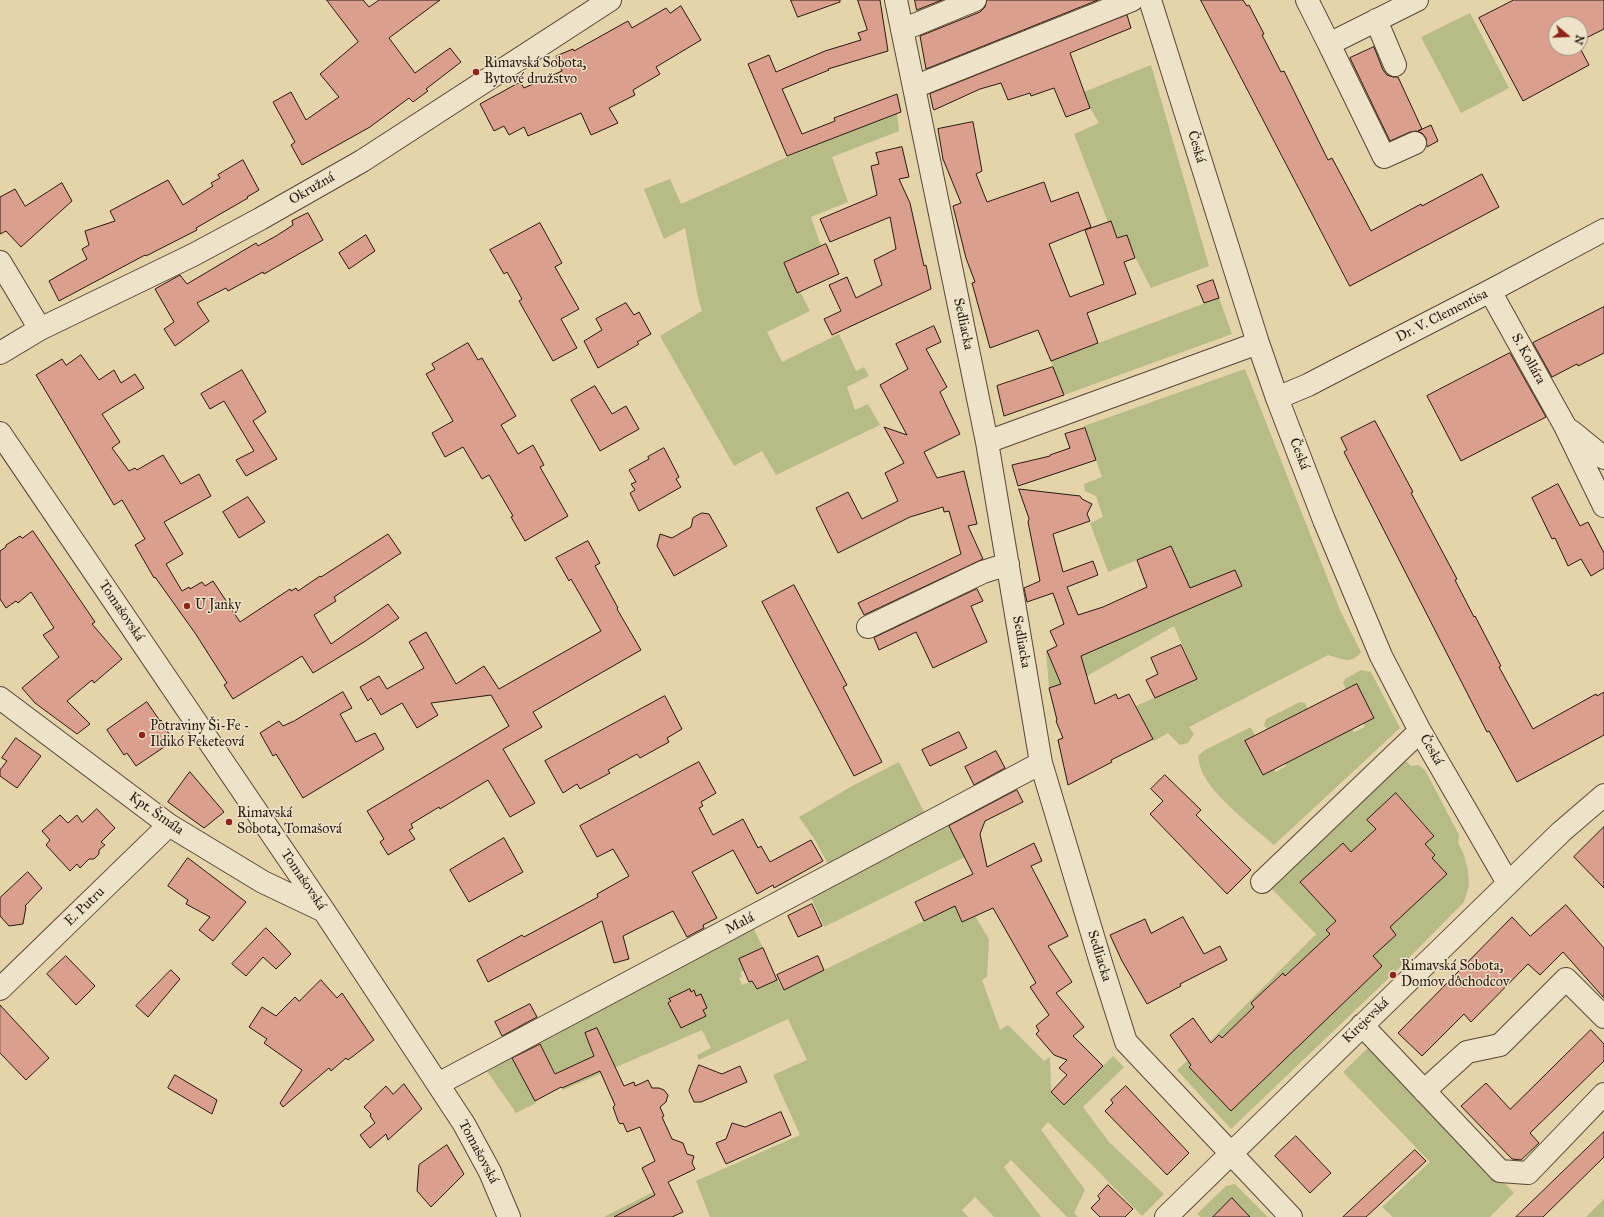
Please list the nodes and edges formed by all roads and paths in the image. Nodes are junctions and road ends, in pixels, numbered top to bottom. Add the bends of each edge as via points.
1 (610, 0) edge
2 (896, 0) edge
3 (975, 0) edge
4 (1132, 0) edge
5 (1150, 0) edge
6 (1307, 0) edge
7 (1417, 0) edge
8 (1376, 20) junction
9 (902, 30) junction
10 (1329, 44) junction
11 (1395, 65) dead end
12 (914, 87) junction
13 (1415, 143) dead end
14 (1604, 230) edge
15 (0, 262) edge
16 (1490, 292) junction
17 (40, 329) junction
18 (1258, 343) junction
19 (0, 353) edge
20 (1277, 398) junction
21 (1565, 426) junction
22 (0, 433) edge
23 (987, 442) junction
24 (1604, 458) edge
25 (1604, 506) edge
26 (1008, 564) junction
27 (868, 627) dead end
28 (0, 698) edge
29 (1420, 731) junction
30 (1041, 763) junction
31 (1604, 795) edge
32 (169, 825) junction
33 (1262, 882) dead end
34 (1508, 883) junction
35 (324, 911) junction
36 (0, 989) edge
37 (1604, 1017) edge
38 (1362, 1025) junction
39 (438, 1084) junction
40 (1424, 1091) junction
41 (1604, 1094) edge
42 (1230, 1154) junction
43 (509, 1217) edge
44 (1166, 1217) edge
45 (1291, 1217) edge

1 - 17 street, Okružná via 362,161 193,255
2 - 9 street, Sedliacka
3 - 9 street
4 - 12 street
5 - 18 street, Česká
6 - 10 street
7 - 8 street
8 - 10 street
8 - 11 street
9 - 12 street, Sedliacka
10 - 13 street via 1384,157
12 - 23 street, Sedliacka
14 - 16 street, Dr. V. Clementisa
15 - 17 street
16 - 20 street, Dr. V. Clementisa via 1308,385
16 - 21 street, S. Kollára
17 - 19 street, Okružná
18 - 20 street, Česká
18 - 23 street
20 - 29 street, Česká via 1324,520 1381,656
21 - 24 street, S. Kollára
21 - 25 street, S. Kollára
22 - 35 street, Tomašovská
23 - 26 street, Sedliacka
26 - 27 street via 983,572
26 - 30 street, Sedliacka
28 - 32 street, Kpt. Šmála
29 - 33 street
29 - 34 street, Česká
30 - 39 street, Malá
30 - 42 street, Sedliacka via 1126,1042
31 - 34 street, Kirejevská
32 - 35 street, Kpt. Šmála via 263,882
32 - 36 street, E. Putru
34 - 38 street, Kirejevská
35 - 39 street, Tomašovská
37 - 40 street via 1566,979 1500,1045 1467,1052
38 - 40 street
38 - 42 street, Kirejevská
39 - 43 street, Tomašovská via 464,1124 490,1172
40 - 41 street via 1500,1171 1528,1173
42 - 44 street, Kirejevská
42 - 45 street, Sedliacka

